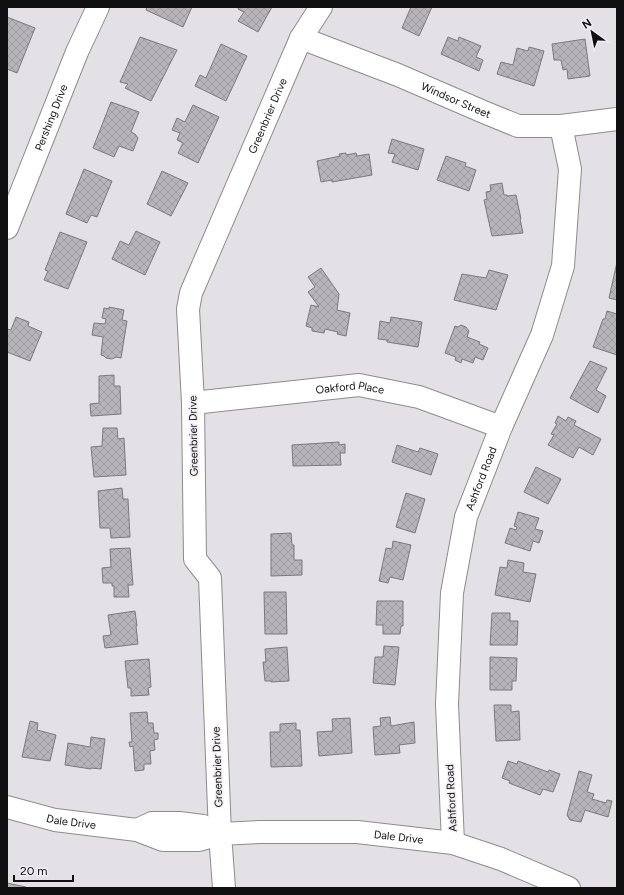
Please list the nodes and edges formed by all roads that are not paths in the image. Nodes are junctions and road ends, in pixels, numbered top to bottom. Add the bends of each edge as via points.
1 (98, 7) edge
2 (321, 7) edge
3 (301, 38) junction
4 (617, 119) edge
5 (561, 126) junction
6 (7, 228) edge
7 (193, 403) junction
8 (501, 427) junction
9 (7, 808) edge
10 (220, 834) junction
11 (453, 843) junction
12 (224, 888) edge
13 (569, 888) edge

1 - 6 street, Pershing Drive via 77,52
2 - 3 street, Greenbrier Drive
3 - 5 street, Windsor Street via 398,75 518,126
3 - 7 street, Greenbrier Drive via 191,293 188,309
4 - 5 street, Windsor Street
5 - 8 street, Ashford Road via 570,168 563,266 542,335
7 - 8 street, Oakford Place via 359,385 419,397
7 - 10 street, Greenbrier Drive via 195,559 210,578
8 - 11 street, Ashford Road via 466,517 452,593 447,704
9 - 10 street, Dale Drive via 55,820 137,830 163,840 199,840
10 - 11 street, Dale Drive via 357,832
10 - 12 street, Greenbrier Drive
11 - 13 street, Dale Drive via 501,859

